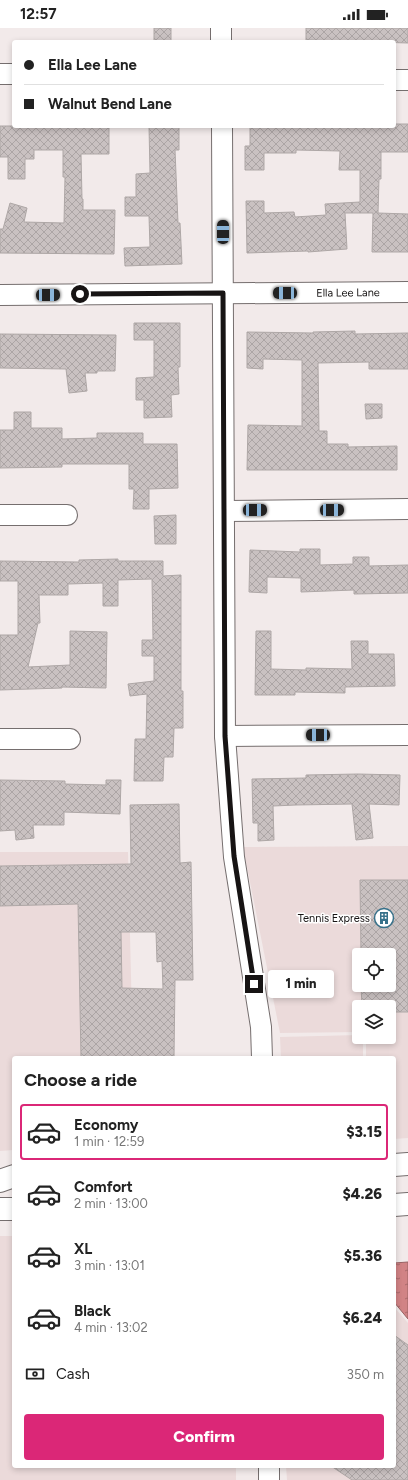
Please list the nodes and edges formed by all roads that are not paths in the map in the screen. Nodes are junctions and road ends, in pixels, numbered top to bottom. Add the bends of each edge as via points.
1 (221, 28) edge
2 (221, 40) edge
3 (0, 74) edge
4 (12, 74) edge
5 (396, 80) edge
6 (408, 80) edge
7 (222, 128) edge
8 (408, 292) edge
9 (223, 293) junction
10 (0, 295) edge
11 (408, 508) edge
12 (224, 511) junction
13 (0, 515) edge
14 (67, 515) dead end
15 (408, 735) edge
16 (225, 736) junction
17 (0, 739) edge
18 (70, 739) dead end
19 (262, 1056) edge
20 (408, 1164) edge
21 (396, 1165) edge
22 (0, 1168) edge
23 (12, 1168) edge
24 (12, 1177) edge
25 (0, 1181) edge
26 (408, 1204) edge
27 (396, 1205) edge
28 (0, 1209) edge
29 (12, 1209) edge
30 (269, 1468) edge
31 (269, 1480) edge

1 - 2 street
3 - 4 street
5 - 6 street
7 - 9 street
8 - 9 street, Ella Lee Lane
9 - 10 street, Ella Lee Lane
9 - 12 street
11 - 12 street
12 - 16 street
13 - 14 street
15 - 16 street
16 - 19 street via 234,856 260,1027
17 - 18 street
20 - 21 main road
22 - 23 main road
24 - 25 main road
26 - 27 main road
28 - 29 main road
30 - 31 street

